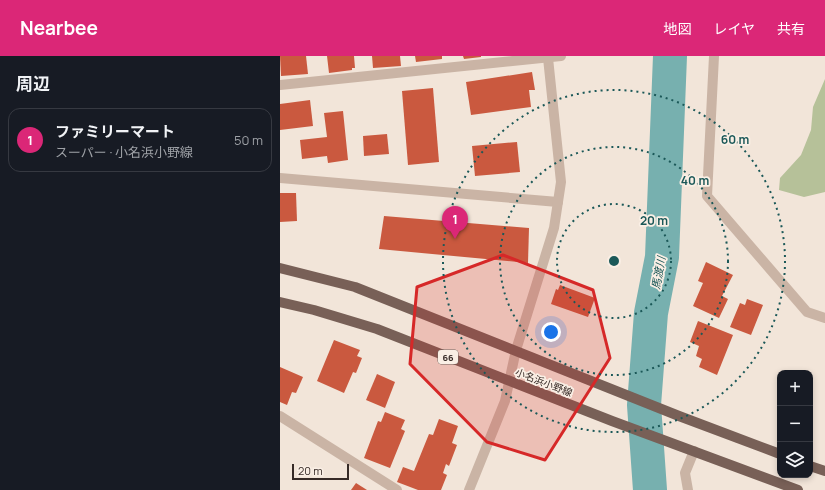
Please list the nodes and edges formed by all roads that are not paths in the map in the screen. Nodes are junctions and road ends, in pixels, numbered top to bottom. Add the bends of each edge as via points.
1 (560, 56) edge
2 (714, 56) edge
3 (548, 58) junction
4 (280, 85) edge
5 (280, 178) edge
6 (558, 202) junction
7 (280, 268) edge
8 (280, 302) edge
9 (825, 318) edge
10 (516, 350) junction
11 (510, 382) junction
12 (280, 416) edge
13 (694, 451) junction
14 (777, 453) edge
15 (813, 467) edge
16 (825, 471) edge
17 (397, 490) edge
18 (469, 490) edge
19 (688, 490) edge
20 (798, 490) edge

1 - 3 street
2 - 9 street via 707,196 807,312
3 - 4 street
3 - 6 street via 561,182
5 - 6 street
6 - 10 street via 554,228
7 - 10 main road, 小名浜小野線 via 355,287
8 - 11 main road, 小名浜小野線 / 66 via 378,329
10 - 11 street
10 - 14 main road, 小名浜小野線
11 - 13 main road, 小名浜小野線 / 66
11 - 18 street via 505,401
12 - 17 street
13 - 19 street via 685,473
13 - 20 main road, 小名浜小野線 / 66
15 - 16 main road

